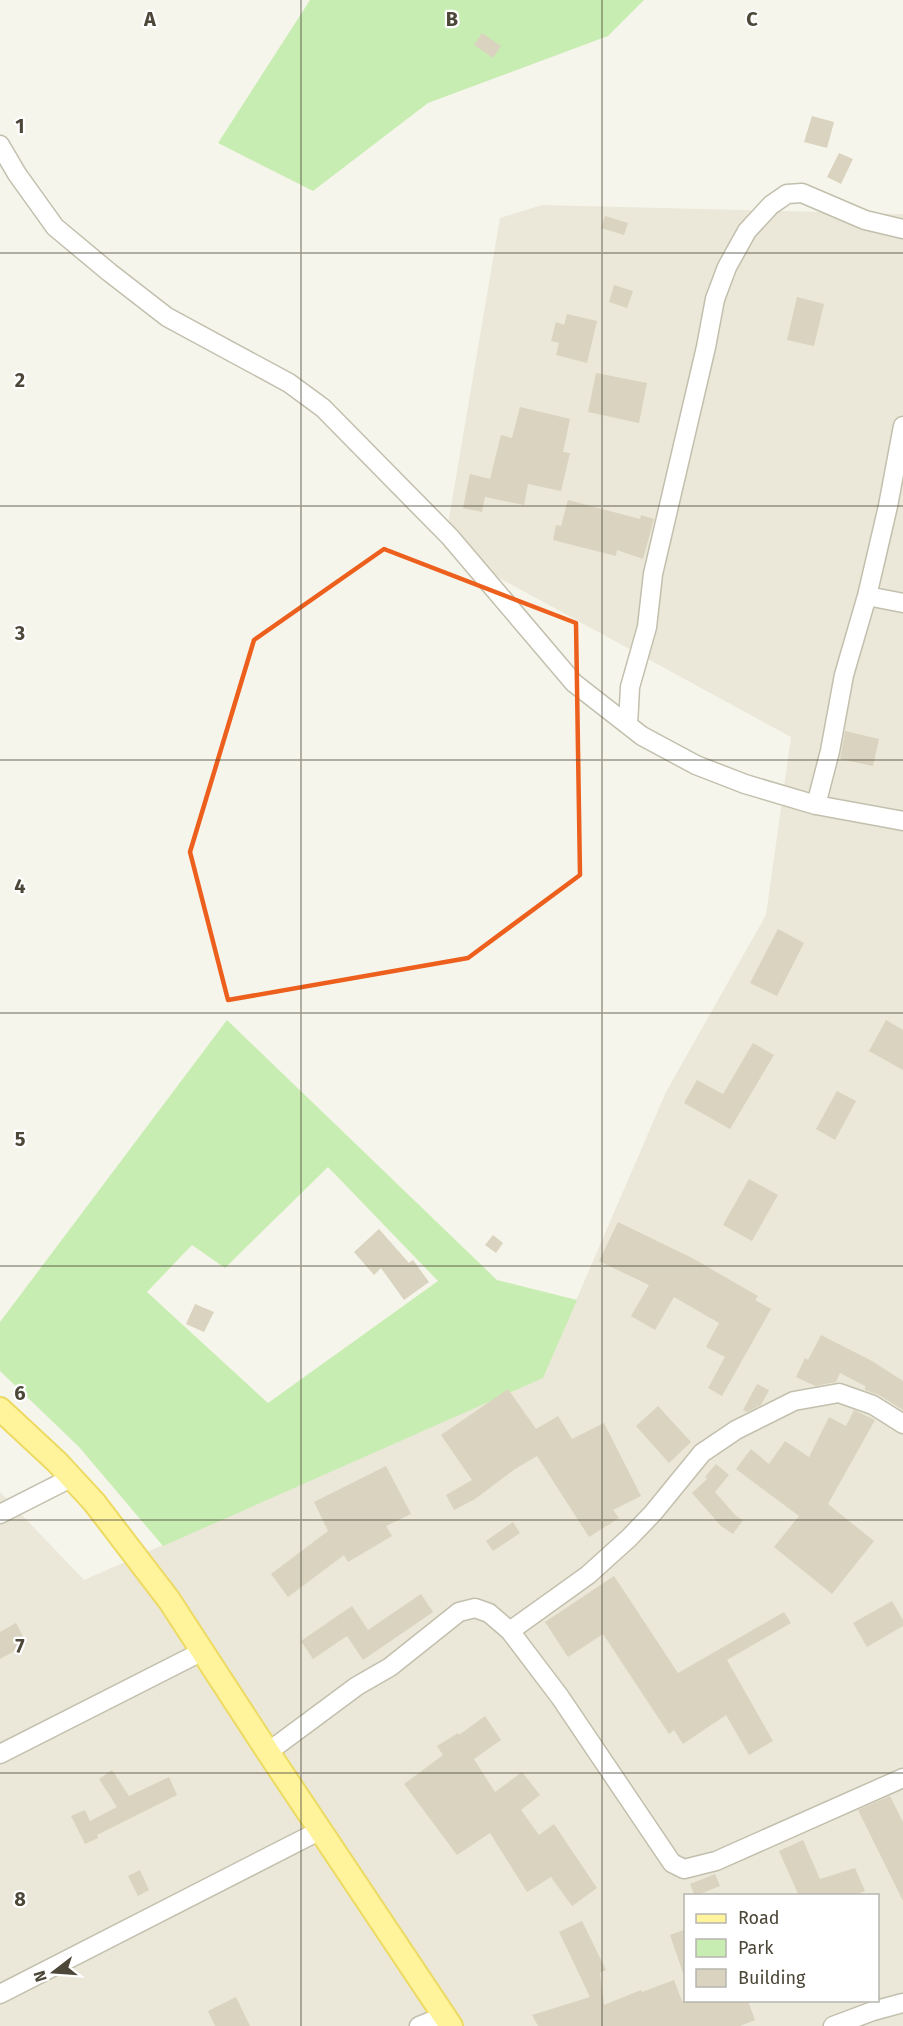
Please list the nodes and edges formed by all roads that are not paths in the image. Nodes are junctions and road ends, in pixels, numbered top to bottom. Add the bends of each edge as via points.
1 (0, 145) edge
2 (903, 229) edge
3 (903, 426) edge
4 (867, 596) junction
5 (903, 603) edge
6 (628, 725) junction
7 (816, 805) junction
8 (903, 821) edge
9 (0, 1408) edge
10 (903, 1424) edge
11 (71, 1478) junction
12 (0, 1514) edge
13 (510, 1630) junction
14 (203, 1651) junction
15 (268, 1752) junction
16 (0, 1754) edge
17 (903, 1778) edge
18 (321, 1830) junction
19 (0, 1994) edge
20 (903, 2003) edge
21 (448, 2021) edge
22 (419, 2026) edge
23 (833, 2026) edge

1 - 6 street via 55,227 109,272 167,317 289,383 323,408 450,537 574,683
2 - 6 street via 865,220 802,193 787,194 747,231 727,267 715,299 653,574 647,627 630,687
3 - 4 street
4 - 5 street
4 - 7 street via 844,675
6 - 7 street via 696,765
7 - 8 street
9 - 11 main road
10 - 13 street via 873,1405 839,1393 794,1401 736,1430 702,1453 653,1514 613,1553
11 - 12 street
11 - 14 main road via 149,1573
13 - 15 street via 489,1613 475,1608 459,1611 390,1667 357,1686
13 - 17 street via 560,1696 672,1863 684,1869 716,1861
14 - 15 main road
14 - 16 street
15 - 18 main road
18 - 19 street
18 - 21 main road
20 - 23 street
21 - 22 street

